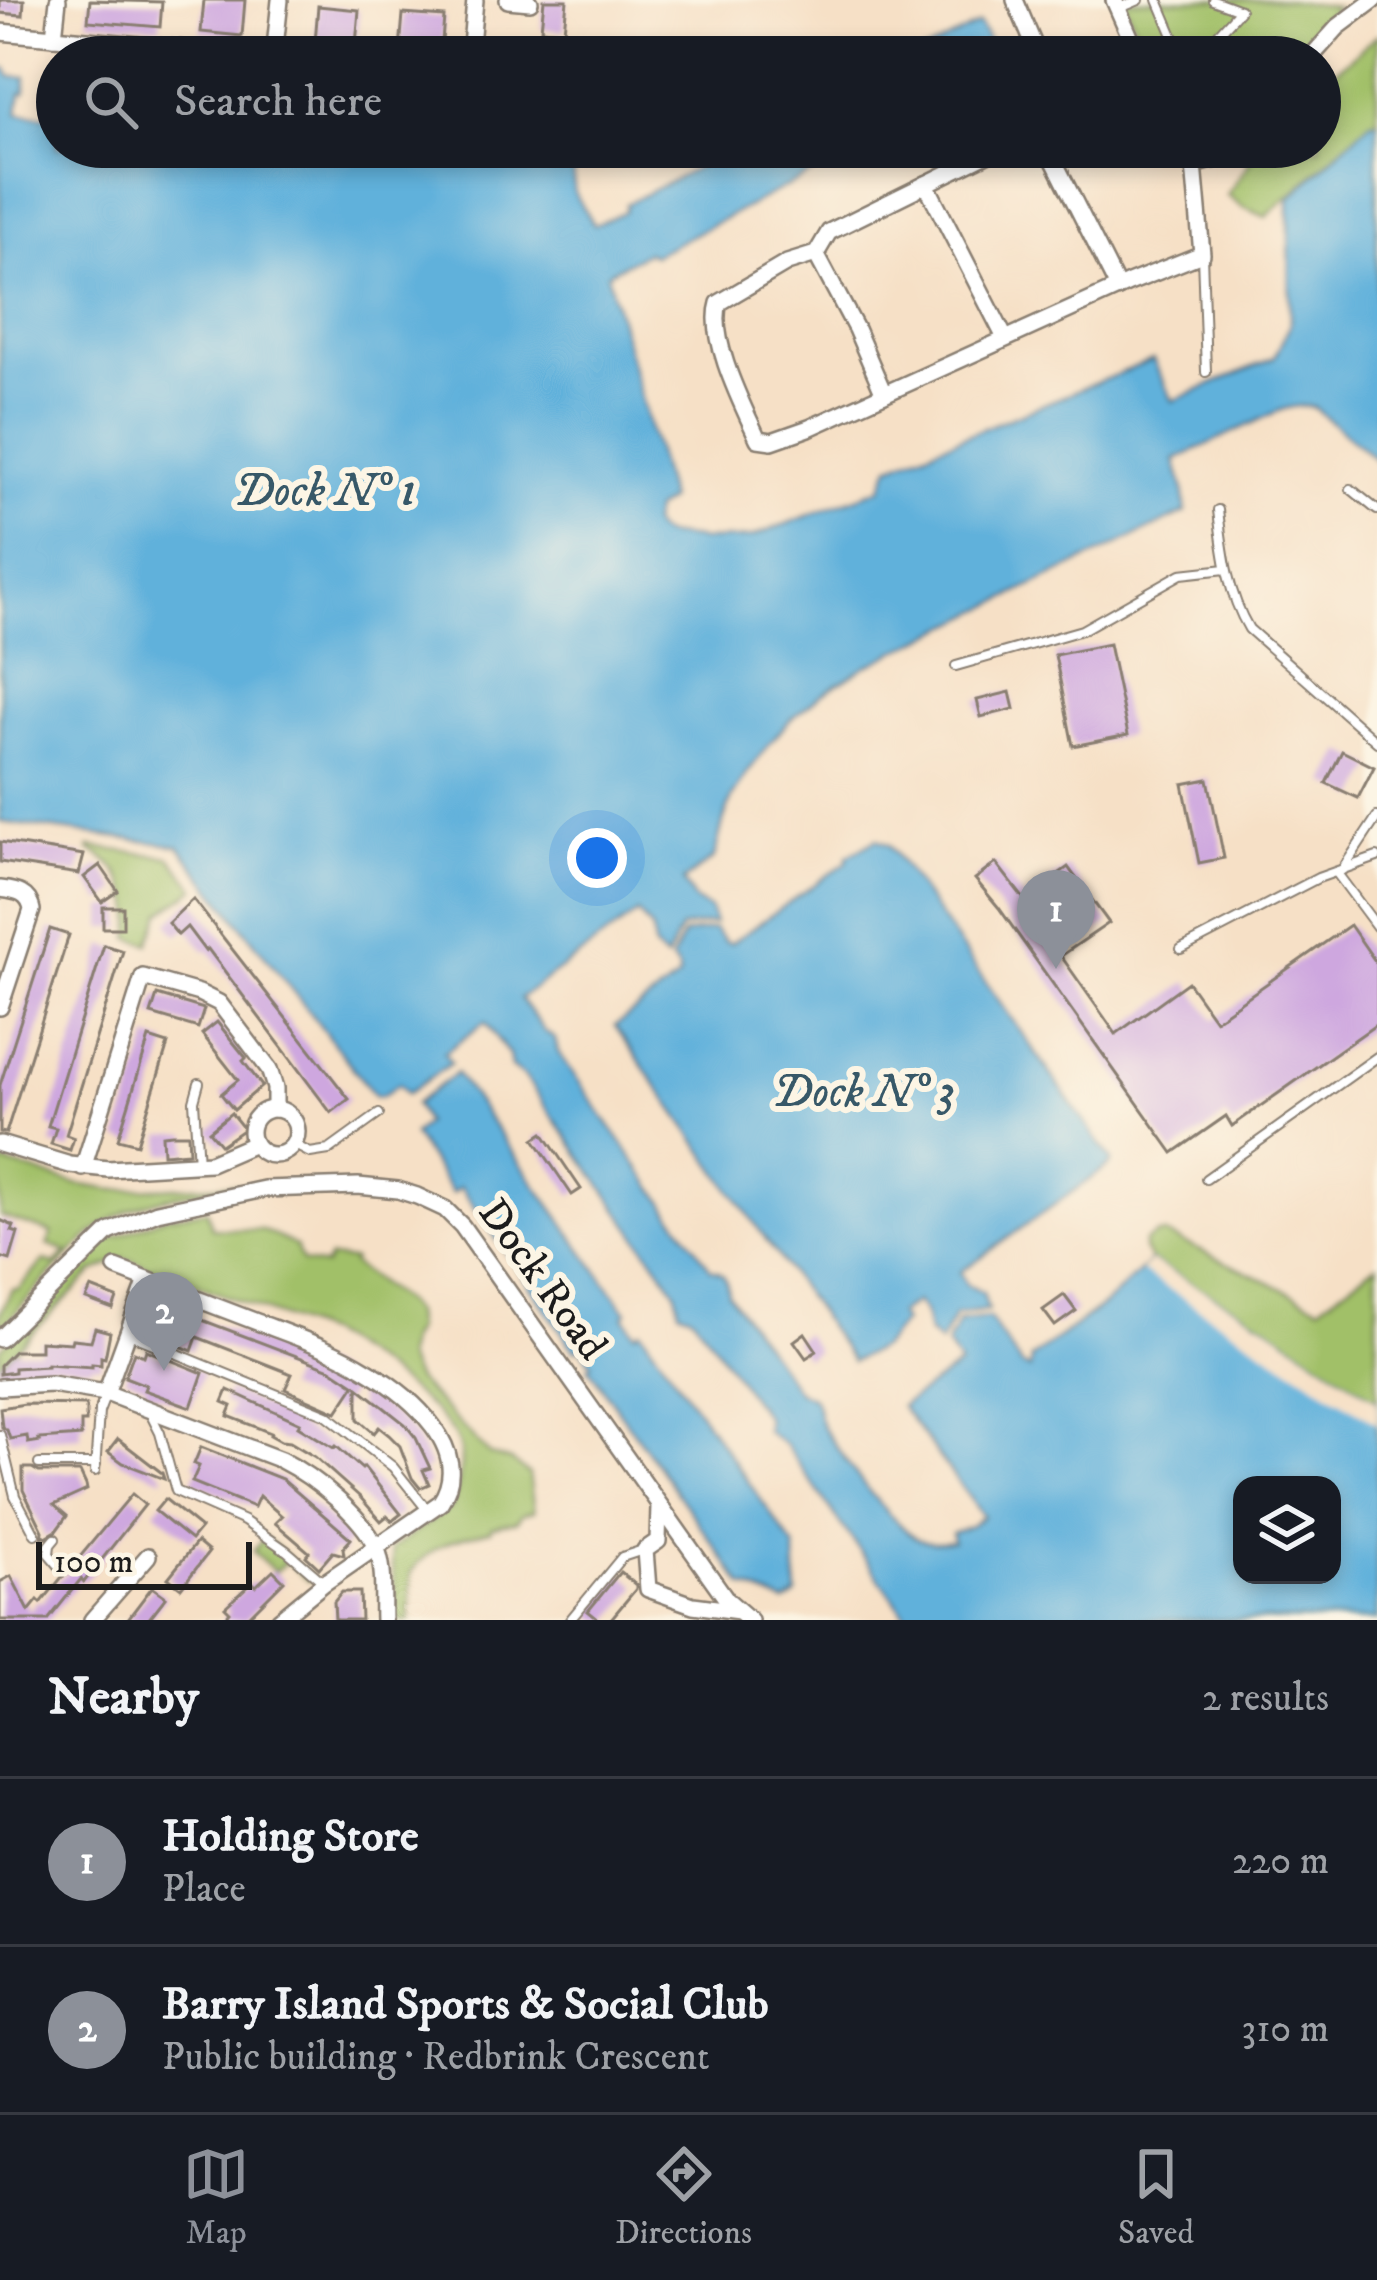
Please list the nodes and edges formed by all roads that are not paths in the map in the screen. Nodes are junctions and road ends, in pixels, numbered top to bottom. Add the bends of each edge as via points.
1 (58, 0) edge
2 (280, 0) edge
3 (475, 0) edge
4 (508, 0) edge
5 (1015, 0) edge
6 (1139, 0) edge
7 (1158, 0) edge
8 (1214, 0) edge
9 (1374, 0) edge
10 (530, 2) edge
11 (1116, 4) edge
12 (0, 32) edge
13 (43, 36) edge
14 (54, 36) edge
15 (276, 36) edge
16 (472, 36) edge
17 (1030, 36) edge
18 (1130, 36) edge
19 (1174, 36) edge
20 (1216, 36) edge
21 (1330, 36) edge
22 (958, 168) edge
23 (1058, 168) edge
24 (1194, 168) edge
25 (926, 184) junction
26 (816, 254) junction
27 (1202, 254) junction
28 (1118, 288) junction
29 (1005, 338) junction
30 (1206, 371) dead end
31 (884, 394) junction
32 (1352, 489) dead end
33 (1217, 510) dead end
34 (1377, 510) edge
35 (1226, 569) junction
36 (956, 666) dead end
37 (1377, 742) edge
38 (1377, 817) edge
39 (1377, 857) edge
40 (1339, 871) junction
41 (0, 889) edge
42 (1377, 927) edge
43 (1181, 949) dead end
44 (0, 1006) edge
45 (1377, 1058) edge
46 (199, 1083) dead end
47 (275, 1109) junction
48 (380, 1114) dead end
49 (0, 1144) edge
50 (254, 1144) junction
51 (293, 1144) junction
52 (198, 1165) junction
53 (83, 1168) junction
54 (1206, 1179) dead end
55 (116, 1268) dead end
56 (147, 1280) junction
57 (127, 1333) junction
58 (0, 1339) edge
59 (0, 1387) edge
60 (106, 1393) junction
61 (154, 1411) junction
62 (0, 1435) edge
63 (7, 1464) junction
64 (19, 1464) dead end
65 (39, 1464) dead end
66 (658, 1503) junction
67 (428, 1511) junction
68 (35, 1534) dead end
69 (55, 1539) dead end
70 (376, 1546) junction
71 (645, 1550) junction
72 (148, 1556) dead end
73 (62, 1569) dead end
74 (324, 1583) junction
75 (744, 1616) edge
76 (92, 1620) edge
77 (279, 1620) edge
78 (383, 1620) edge
79 (570, 1620) edge

1 - 14 street
2 - 15 street
3 - 16 street
4 - 10 street
5 - 17 street
6 - 11 lane
7 - 19 lane
8 - 20 lane via 1240,10
9 - 21 street
11 - 18 street
12 - 13 street
22 - 25 street
23 - 28 street
24 - 27 street
25 - 26 street via 829,232
25 - 29 street
26 - 31 street
26 - 31 street via 719,303 715,316 736,390 758,439 790,435
27 - 28 street
27 - 30 lane
28 - 29 street
29 - 31 street
32 - 34 lane
33 - 35 lane
35 - 36 lane via 1181,574 1082,630
35 - 37 lane via 1249,629
38 - 40 lane
39 - 40 lane
40 - 42 lane
40 - 43 lane
41 - 44 street via 20,892 32,910
45 - 54 lane
46 - 52 lane
47 - 50 street via 252,1123
47 - 51 street via 294,1121
47 - 53 street via 269,1069 220,1004 142,977
48 - 51 lane via 329,1150 310,1153
49 - 53 street
50 - 51 street via 274,1155
50 - 52 street
52 - 53 street
55 - 56 street
56 - 57 street
56 - 67 street via 335,1353 396,1391 450,1456 446,1495
57 - 60 street
57 - 67 lane via 327,1415 393,1467
58 - 66 street, Dock Road via 98,1241 127,1223 284,1186 398,1190 445,1209 462,1226
59 - 60 street
60 - 61 street
60 - 65 lane via 95,1468
61 - 70 street via 302,1472
61 - 74 lane via 176,1491 244,1521
62 - 63 lane
63 - 64 lane
63 - 68 lane
66 - 71 street via 658,1541
66 - 75 street, Dock Road
67 - 70 street
69 - 73 lane via 49,1554
70 - 74 street
70 - 78 street
71 - 75 street via 648,1589
71 - 79 lane via 622,1557
72 - 76 street
74 - 77 street

